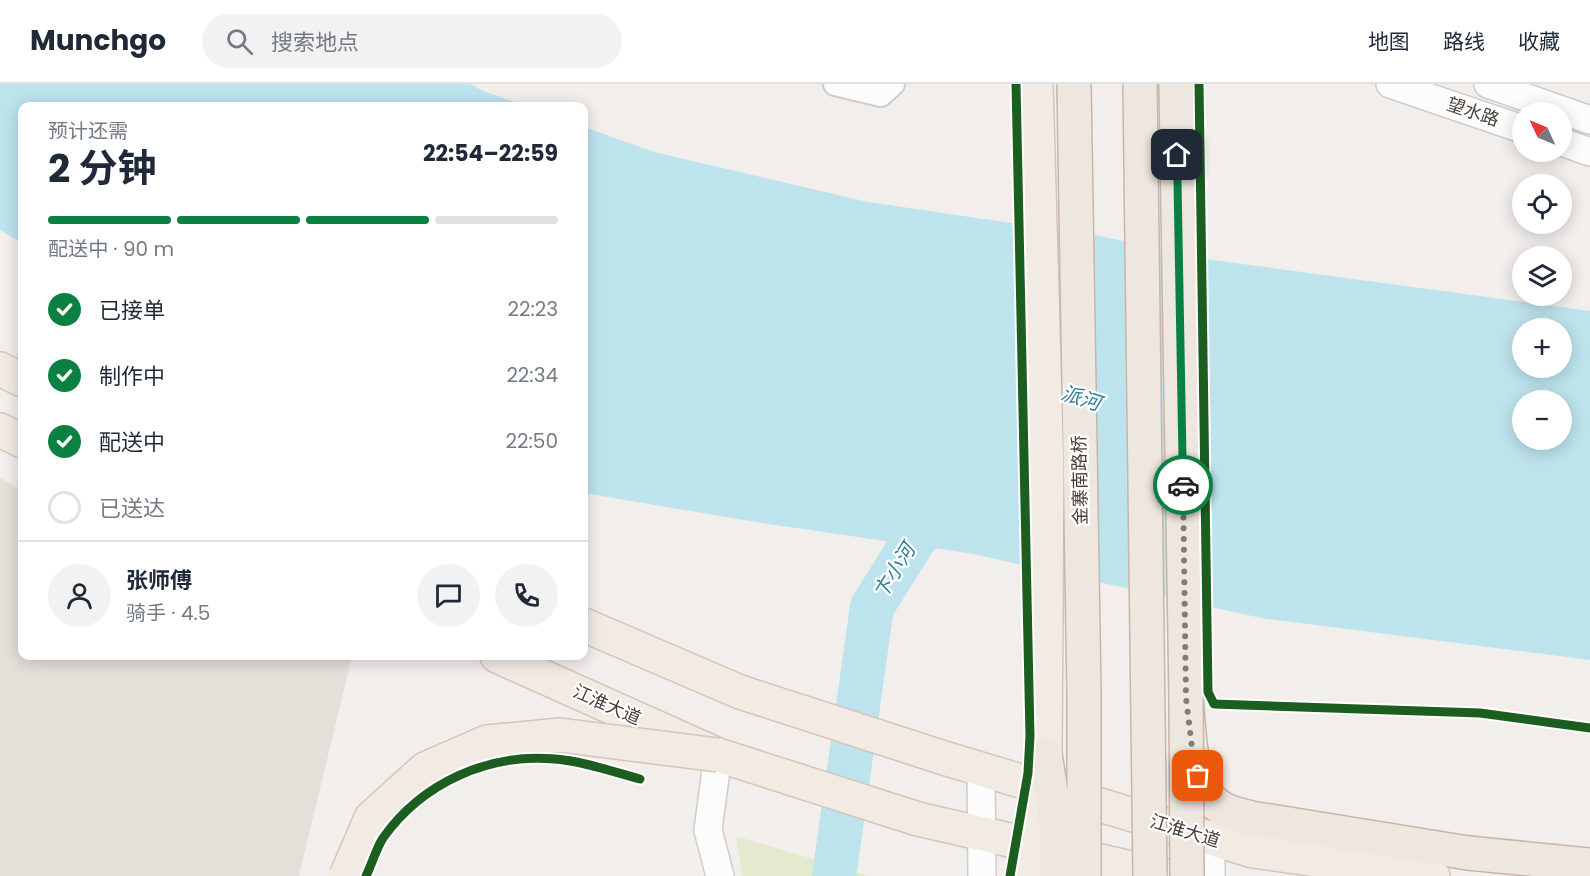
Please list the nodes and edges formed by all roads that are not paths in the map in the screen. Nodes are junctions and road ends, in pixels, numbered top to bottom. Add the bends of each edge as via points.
1 (835, 84) edge
2 (893, 84) edge
3 (1036, 84) edge
4 (1074, 84) edge
5 (1140, 84) edge
6 (1176, 84) edge
7 (1390, 84) edge
8 (1488, 84) edge
9 (1590, 120) edge
10 (1512, 126) edge
11 (1572, 146) edge
12 (1590, 152) edge
13 (0, 369) edge
14 (18, 378) edge
15 (0, 430) edge
16 (18, 439) edge
17 (588, 627) edge
18 (506, 660) edge
19 (1186, 698) junction
20 (1045, 754) junction
21 (718, 755) junction
22 (981, 769) junction
23 (1061, 794) junction
24 (1173, 827) junction
25 (982, 834) junction
26 (1211, 838) junction
27 (1590, 864) edge
28 (1059, 868) edge
29 (346, 876) edge
30 (720, 876) edge
31 (982, 876) edge
32 (1028, 876) edge
33 (1040, 876) edge
34 (1084, 876) edge
35 (1150, 876) edge
36 (1166, 876) edge
37 (1173, 876) edge
38 (1187, 876) edge
39 (1211, 876) edge
40 (1433, 876) edge

1 - 2 street via 881,95
3 - 20 main road, bridge via 1047,471
4 - 34 highway, 金寨南路桥, bridge
5 - 35 highway, bridge
6 - 19 highway
7 - 10 street, 望水路
8 - 9 street, 望水路
11 - 12 street
13 - 14 main road
15 - 16 main road
17 - 22 main road, 江淮大道 via 740,692
18 - 21 main road, 江淮大道
19 - 27 highway, bridge via 1194,764 1202,788 1220,807 1251,818 1468,853
19 - 38 highway, bridge
20 - 28 highway, bridge
20 - 32 main road, bridge
20 - 33 main road, bridge
21 - 25 main road via 918,819
21 - 29 main road, bridge via 560,735 487,742 425,769 371,818
21 - 30 street via 708,830
22 - 23 main road, 江淮大道
22 - 25 street
23 - 24 main road, 江淮大道
23 - 28 main road
24 - 26 main road, 江淮大道
24 - 37 main road
25 - 28 main road
25 - 31 street
26 - 39 street
26 - 40 main road, 江淮大道 via 1252,851
28 - 36 main road

